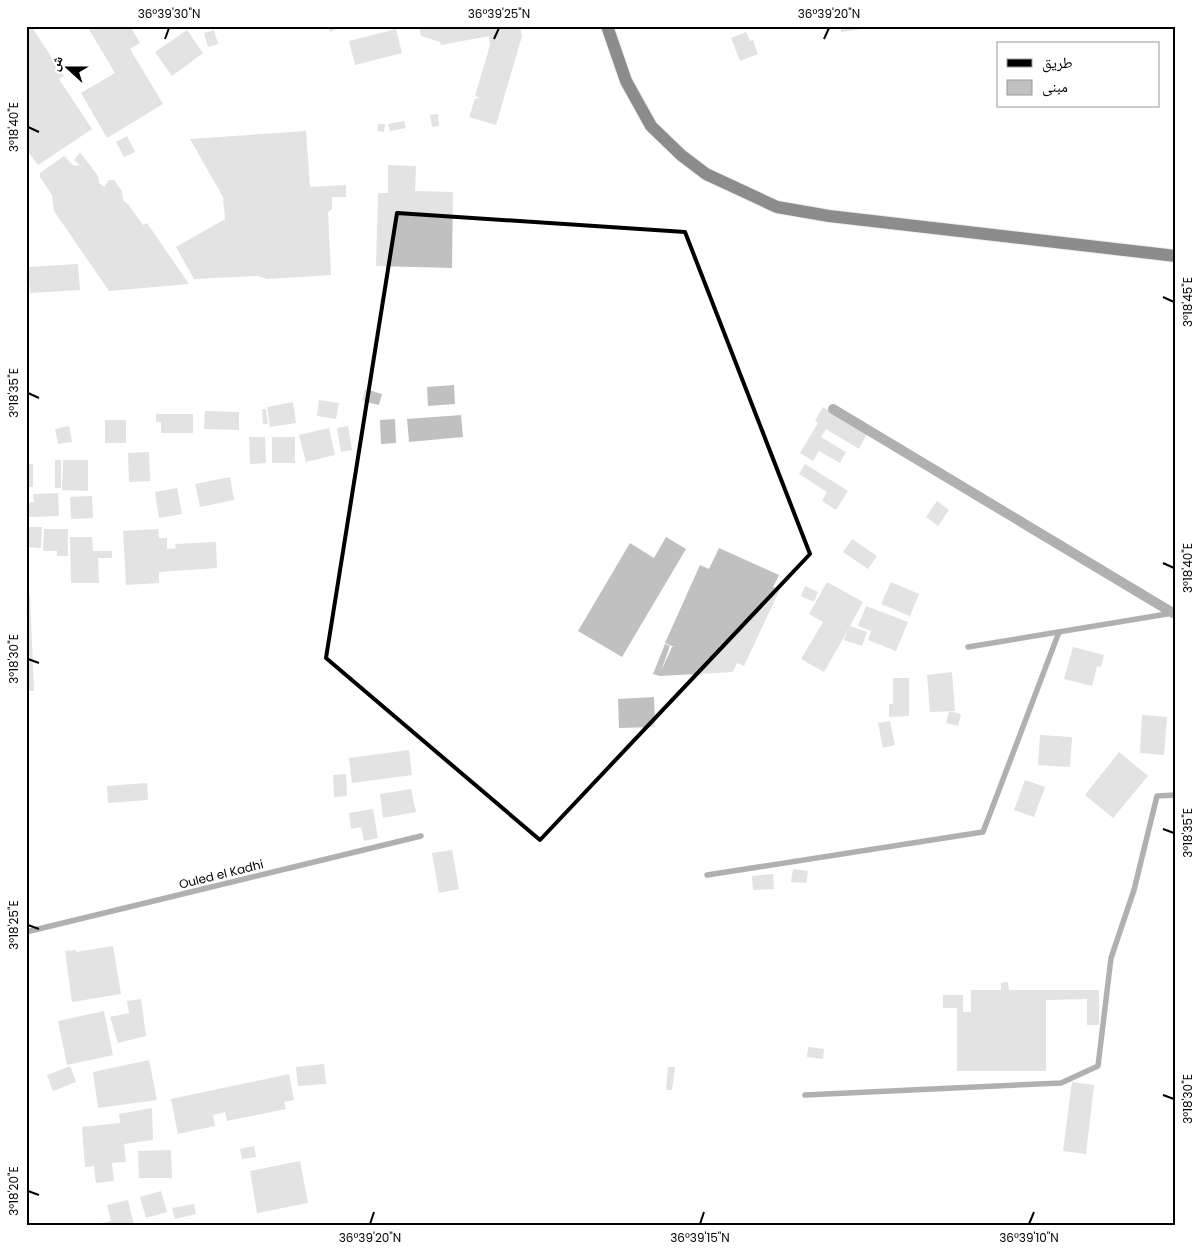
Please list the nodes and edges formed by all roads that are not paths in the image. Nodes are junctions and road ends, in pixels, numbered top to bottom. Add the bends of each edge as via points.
1 (608, 26) edge
2 (1176, 256) edge
3 (833, 409) dead end
4 (1174, 613) edge
5 (1059, 632) junction
6 (968, 647) dead end
7 (1176, 796) edge
8 (421, 836) dead end
9 (706, 876) dead end
10 (26, 932) edge
11 (805, 1095) dead end

1 - 2 main road via 626,82 651,126 706,174 777,207 829,216
3 - 4 street
4 - 5 lane
5 - 6 lane
5 - 9 lane via 983,832
7 - 11 lane via 1157,796 1134,890 1110,958 1098,1066 1061,1083
8 - 10 lane, Ouled el Kadhi

